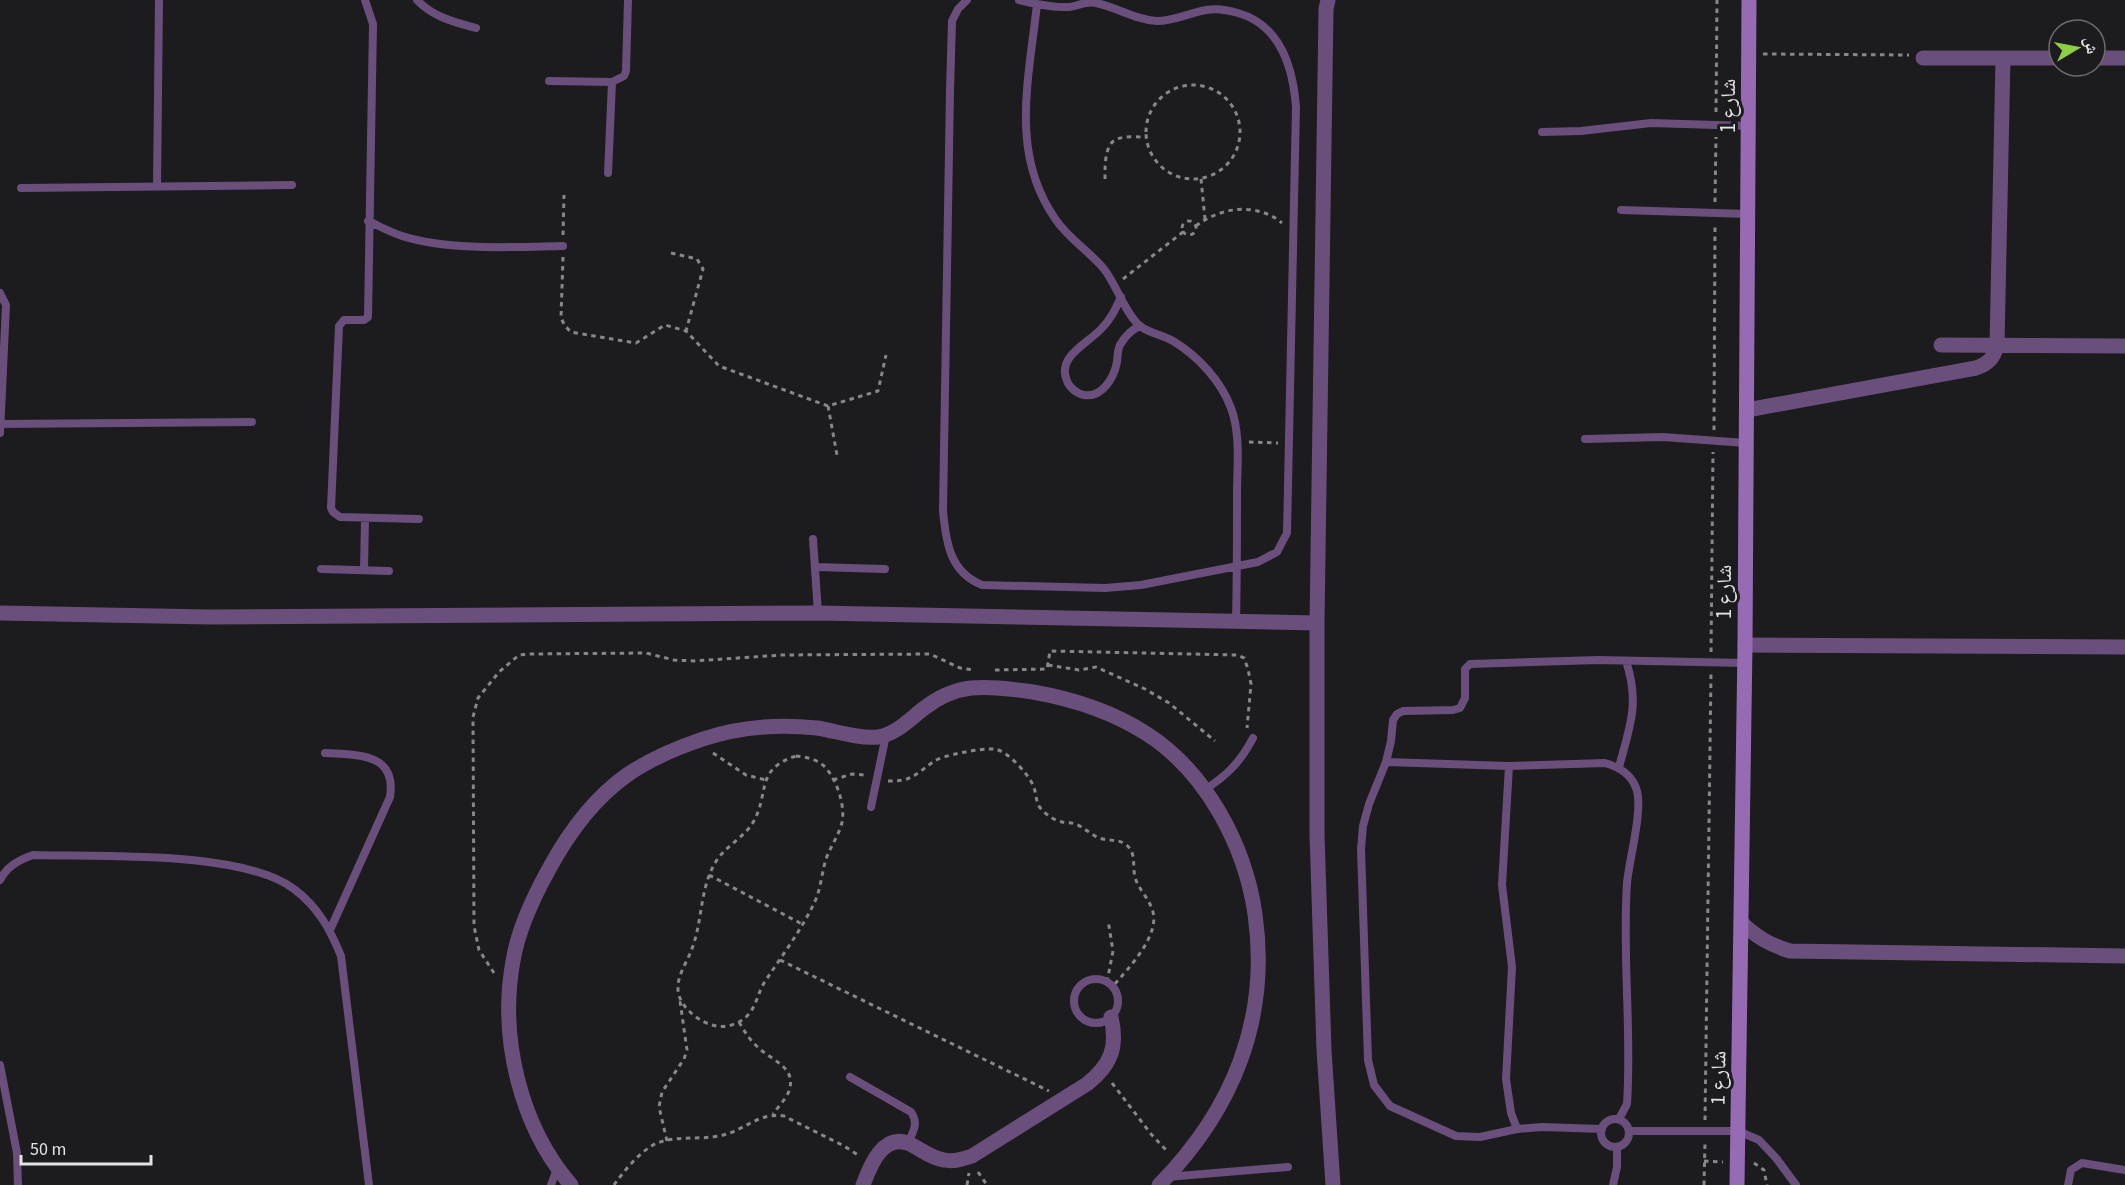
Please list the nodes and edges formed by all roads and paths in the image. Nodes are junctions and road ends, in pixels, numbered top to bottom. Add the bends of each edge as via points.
1 (159, 0) edge
2 (365, 0) edge
3 (417, 0) edge
4 (628, 0) edge
5 (967, 0) edge
6 (1019, 0) edge
7 (1717, 0) edge
8 (1749, 0) edge
9 (1326, 3) edge
10 (1038, 4) junction
11 (476, 28) dead end
12 (1749, 54) junction
13 (1923, 58) joint
14 (2003, 58) junction
15 (2047, 58) edge
16 (2107, 58) edge
17 (2125, 58) edge
18 (549, 81) dead end
19 (612, 82) junction
20 (1716, 126) junction
21 (1749, 126) junction
22 (1542, 132) dead end
23 (1146, 137) junction
24 (608, 173) dead end
25 (1105, 179) dead end
26 (1201, 179) junction
27 (292, 185) dead end
28 (157, 186) junction
29 (21, 188) dead end
30 (564, 195) dead end
31 (1621, 210) dead end
32 (1715, 213) junction
33 (1748, 214) junction
34 (1205, 219) junction
35 (368, 220) junction
36 (1196, 226) junction
37 (1183, 232) junction
38 (1293, 232) junction
39 (563, 246) junction
40 (671, 253) dead end
41 (1115, 286) junction
42 (0, 293) edge
43 (1121, 297) junction
44 (1140, 326) junction
45 (686, 331) junction
46 (1941, 345) dead end
47 (1997, 345) junction
48 (2125, 346) edge
49 (886, 355) dead end
50 (828, 406) junction
51 (1747, 410) junction
52 (252, 422) dead end
53 (0, 424) edge
54 (0, 433) edge
55 (1585, 439) dead end
56 (1713, 440) junction
57 (1237, 442) junction
58 (1289, 443) junction
59 (1746, 443) junction
60 (837, 455) dead end
61 (365, 518) junction
62 (419, 519) dead end
63 (813, 539) dead end
64 (815, 567) junction
65 (1237, 567) junction
66 (321, 569) dead end
67 (885, 569) dead end
68 (364, 570) junction
69 (389, 571) dead end
70 (0, 613) edge
71 (818, 613) junction
72 (1236, 622) junction
73 (1317, 623) junction
74 (1745, 645) junction
75 (2125, 647) edge
76 (1626, 661) junction
77 (1745, 663) junction
78 (1711, 664) junction
79 (1048, 665) dead end
80 (886, 735) junction
81 (1253, 738) dead end
82 (696, 741) junction
83 (1215, 741) dead end
84 (325, 753) dead end
85 (1386, 762) junction
86 (1509, 766) junction
87 (1618, 767) junction
88 (877, 778) junction
89 (766, 780) junction
90 (833, 780) junction
91 (1204, 790) junction
92 (871, 807) dead end
93 (709, 875) junction
94 (0, 880) edge
95 (1108, 920) dead end
96 (1741, 922) junction
97 (802, 924) junction
98 (330, 930) junction
99 (2125, 956) edge
100 (780, 960) junction
101 (1110, 984) junction
102 (680, 999) junction
103 (1112, 1017) junction
104 (739, 1022) junction
105 (0, 1065) edge
106 (1103, 1069) junction
107 (849, 1077) dead end
108 (1064, 1098) junction
109 (773, 1114) junction
110 (1619, 1119) junction
111 (1516, 1129) junction
112 (1602, 1129) junction
113 (1629, 1131) junction
114 (1705, 1131) junction
115 (1738, 1131) junction
116 (667, 1141) junction
117 (908, 1143) junction
118 (1617, 1147) junction
119 (1179, 1163) junction
120 (870, 1167) junction
121 (1288, 1167) dead end
122 (557, 1170) junction
123 (976, 1170) dead end
124 (2125, 1170) edge
125 (1163, 1181) edge
126 (18, 1185) edge
127 (369, 1185) edge
128 (551, 1185) edge
129 (571, 1185) edge
130 (614, 1185) edge
131 (862, 1185) edge
132 (987, 1185) edge
133 (1333, 1185) edge
134 (1613, 1185) edge
135 (1704, 1185) edge
136 (1737, 1185) edge
137 (1796, 1185) edge
138 (2068, 1185) edge

1 - 28 lane
2 - 35 lane via 373,24
3 - 11 lane via 434,14
4 - 19 lane via 626,70 619,81
5 - 65 lane via 952,21 950,90 943,511 953,560 970,580 995,586 1117,588
6 - 10 lane
7 - 20 path
8 - 12 street, شارع 1
9 - 73 street
10 - 38 lane via 1066,7 1097,3 1157,21 1207,10 1228,10 1249,16 1266,28 1280,45 1294,85
10 - 41 lane via 1026,109 1030,168 1057,221 1092,255
12 - 13 path
12 - 21 street, شارع 1
13 - 14 street
14 - 15 street
14 - 47 street
16 - 17 street
18 - 19 lane
19 - 24 lane
20 - 21 lane
20 - 22 lane via 1651,123
20 - 32 path
21 - 33 street, شارع 1
23 - 25 path via 1117,139 1111,144
23 - 26 path via 1153,158 1169,173
23 - 26 path via 1149,115 1170,90 1191,84 1222,94 1239,122 1239,144 1229,163
26 - 34 path
27 - 28 lane
28 - 29 lane
30 - 39 path
31 - 32 lane
32 - 33 lane
32 - 56 path
33 - 51 street, شارع 1
34 - 36 path
34 - 38 path via 1223,211 1251,210 1278,220
35 - 39 lane via 399,235 435,243
35 - 61 lane via 368,317 344,320 339,326 331,503 333,512 340,517
36 - 37 path via 1190,235
36 - 37 path via 1185,222
37 - 41 path
38 - 58 lane
39 - 45 path via 561,318 571,332 636,344 665,325
40 - 45 path via 697,259 703,269
41 - 43 lane
42 - 53 lane via 6,304
43 - 44 lane
43 - 44 lane via 1105,326 1066,363 1064,374 1074,391 1084,395 1103,389 1114,371 1121,343
44 - 57 lane via 1173,341 1208,369 1232,409
45 - 50 path via 719,366
46 - 47 street
47 - 48 street
47 - 51 street via 1990,360 1976,368
49 - 50 path via 878,391
50 - 60 path
51 - 59 street, شارع 1
52 - 53 lane
53 - 54 lane
55 - 56 lane
56 - 59 lane
56 - 78 path
57 - 58 path
57 - 65 lane
58 - 65 lane via 1287,533 1283,543 1268,558
59 - 74 street, شارع 1
61 - 62 lane
61 - 68 lane
63 - 64 lane
64 - 67 lane
64 - 71 lane
65 - 72 lane
66 - 68 lane
68 - 69 lane
70 - 71 street via 210,617
71 - 72 street
72 - 73 street
73 - 133 street via 1320,942
74 - 75 street
74 - 77 street, شارع 1
76 - 78 lane
76 - 85 lane via 1470,664 1465,669 1464,702 1460,708 1397,714
76 - 87 lane via 1632,679 1633,716
77 - 78 lane
77 - 96 street, شارع 1
78 - 114 path
79 - 83 path via 1079,670 1096,668 1145,689 1169,703
80 - 82 street via 867,737 817,728 779,727 732,731
80 - 88 lane
80 - 91 street via 948,694 971,688 1052,695 1116,716 1150,735 1179,760
81 - 91 lane via 1234,768
82 - 89 path via 746,775
82 - 122 street via 664,753 627,775 594,804 566,837 527,916 513,958 509,994 511,1040 519,1086 535,1129
84 - 98 lane via 377,760 390,776 392,787
85 - 86 lane
85 - 111 lane via 1369,804 1361,849 1368,1060 1374,1085 1390,1106 1456,1136 1480,1137
86 - 87 lane via 1605,763
86 - 111 lane via 1502,885 1512,967 1506,1079
87 - 110 lane via 1630,776 1639,802 1626,902 1627,1104
88 - 90 path via 852,774
88 - 92 lane
88 - 101 path via 901,781 943,757 995,749 1007,754 1031,782 1039,806 1053,819 1077,824 1098,838 1116,840 1131,849 1135,878 1152,908 1154,923 1137,958
89 - 90 path via 781,761 796,756 825,766
89 - 93 path via 752,824 723,852
90 - 97 path via 842,806 842,825 824,864 816,898
91 - 119 street via 1226,824 1242,861 1256,921 1258,981 1253,1022 1238,1070 1204,1132
93 - 97 path
93 - 102 path via 696,939 678,980
94 - 98 lane via 16,861 33,855 202,862 268,875 293,888 314,907
95 - 101 path via 1113,951
96 - 99 street via 1755,936 1790,951
96 - 115 street, شارع 1
97 - 100 path
98 - 127 lane via 341,956
100 - 104 path via 754,1006
100 - 108 path
101 - 103 lane via 1118,998
101 - 103 lane via 1088,980 1078,988 1073,1000 1077,1013 1087,1022 1100,1023
102 - 104 path via 685,1008 706,1023 728,1026
102 - 116 path via 687,1050 662,1092 659,1107
103 - 106 street via 1114,1047
104 - 109 path via 760,1050 786,1067 789,1091
105 - 126 lane via 17,1153
106 - 108 street
106 - 119 path via 1151,1134
107 - 117 lane via 911,1112 916,1124
108 - 117 street via 972,1156 959,1160 932,1157
109 - 116 path via 725,1135
109 - 120 path via 844,1146
110 - 112 lane via 1609,1121
110 - 113 lane
111 - 112 lane
112 - 118 lane via 1606,1144
113 - 114 lane
113 - 118 lane via 1626,1141
114 - 115 lane
114 - 135 path
115 - 136 street, شارع 1
115 - 137 lane via 1759,1140
116 - 130 path via 651,1146
117 - 120 street via 882,1149
118 - 134 lane
119 - 125 street
120 - 131 street
121 - 125 lane
122 - 128 lane
122 - 129 street
123 - 132 path
124 - 138 lane via 2082,1163 2071,1170

